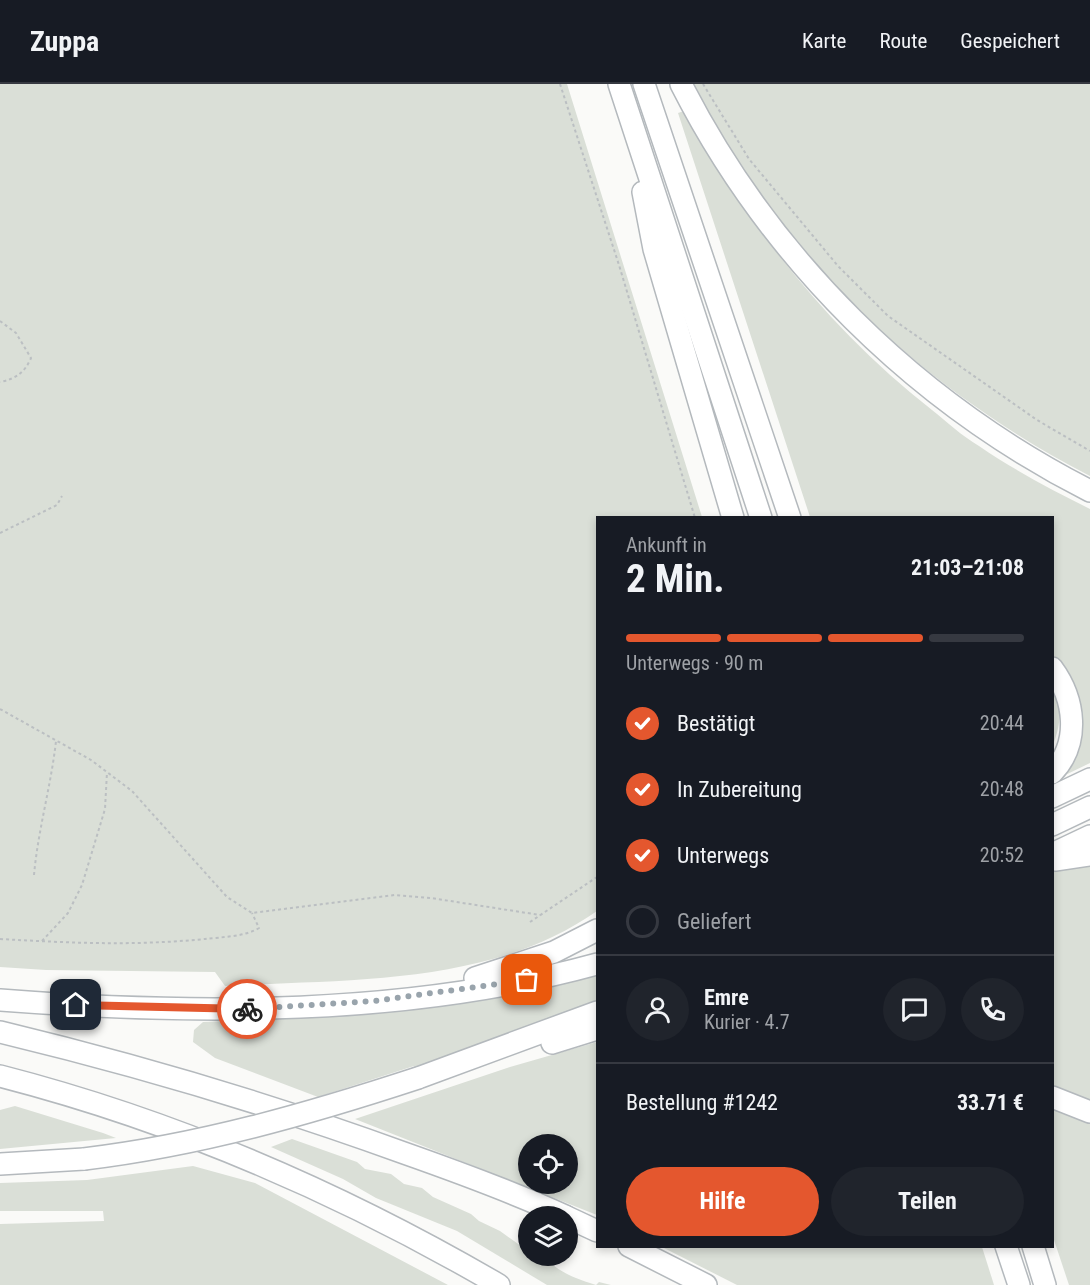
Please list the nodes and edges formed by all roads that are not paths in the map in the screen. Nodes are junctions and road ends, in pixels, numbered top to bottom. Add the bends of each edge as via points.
1 (619, 84) edge
2 (644, 84) edge
3 (681, 84) edge
4 (627, 109) junction
5 (1090, 491) edge
6 (730, 516) edge
7 (760, 516) edge
8 (788, 516) edge
9 (1054, 672) edge
10 (1054, 770) edge
11 (1090, 779) edge
12 (1054, 796) edge
13 (1090, 807) edge
14 (1054, 824) edge
15 (1090, 836) edge
16 (1054, 853) edge
17 (1090, 855) edge
18 (1054, 860) edge
19 (596, 931) edge
20 (596, 964) edge
21 (411, 997) junction
22 (0, 1000) edge
23 (596, 1012) edge
24 (596, 1029) edge
25 (0, 1032) edge
26 (426, 1075) junction
27 (0, 1076) edge
28 (1054, 1098) edge
29 (1090, 1112) edge
30 (0, 1164) edge
31 (539, 1206) edge
32 (578, 1223) edge
33 (596, 1232) edge
34 (633, 1248) edge
35 (1007, 1248) edge
36 (1034, 1248) edge
37 (499, 1285) edge
38 (706, 1285) edge
39 (1019, 1285) edge
40 (1046, 1285) edge

1 - 4 highway
2 - 8 highway
3 - 5 highway via 702,126 749,200 843,310 920,382 987,432
4 - 6 highway via 654,249
4 - 7 highway
9 - 10 highway via 1068,694 1072,713 1070,740
11 - 12 highway
13 - 14 highway
15 - 16 highway
17 - 18 highway
19 - 21 highway via 554,952
20 - 21 highway via 508,984
21 - 22 highway via 237,1009
23 - 26 highway
24 - 26 highway
25 - 31 highway via 93,1054 345,1131
26 - 30 highway, bridge via 259,1127 162,1148 84,1159
27 - 37 highway via 109,1108 215,1146 370,1215
28 - 29 highway
32 - 33 highway
34 - 38 highway
35 - 39 highway
36 - 40 highway

